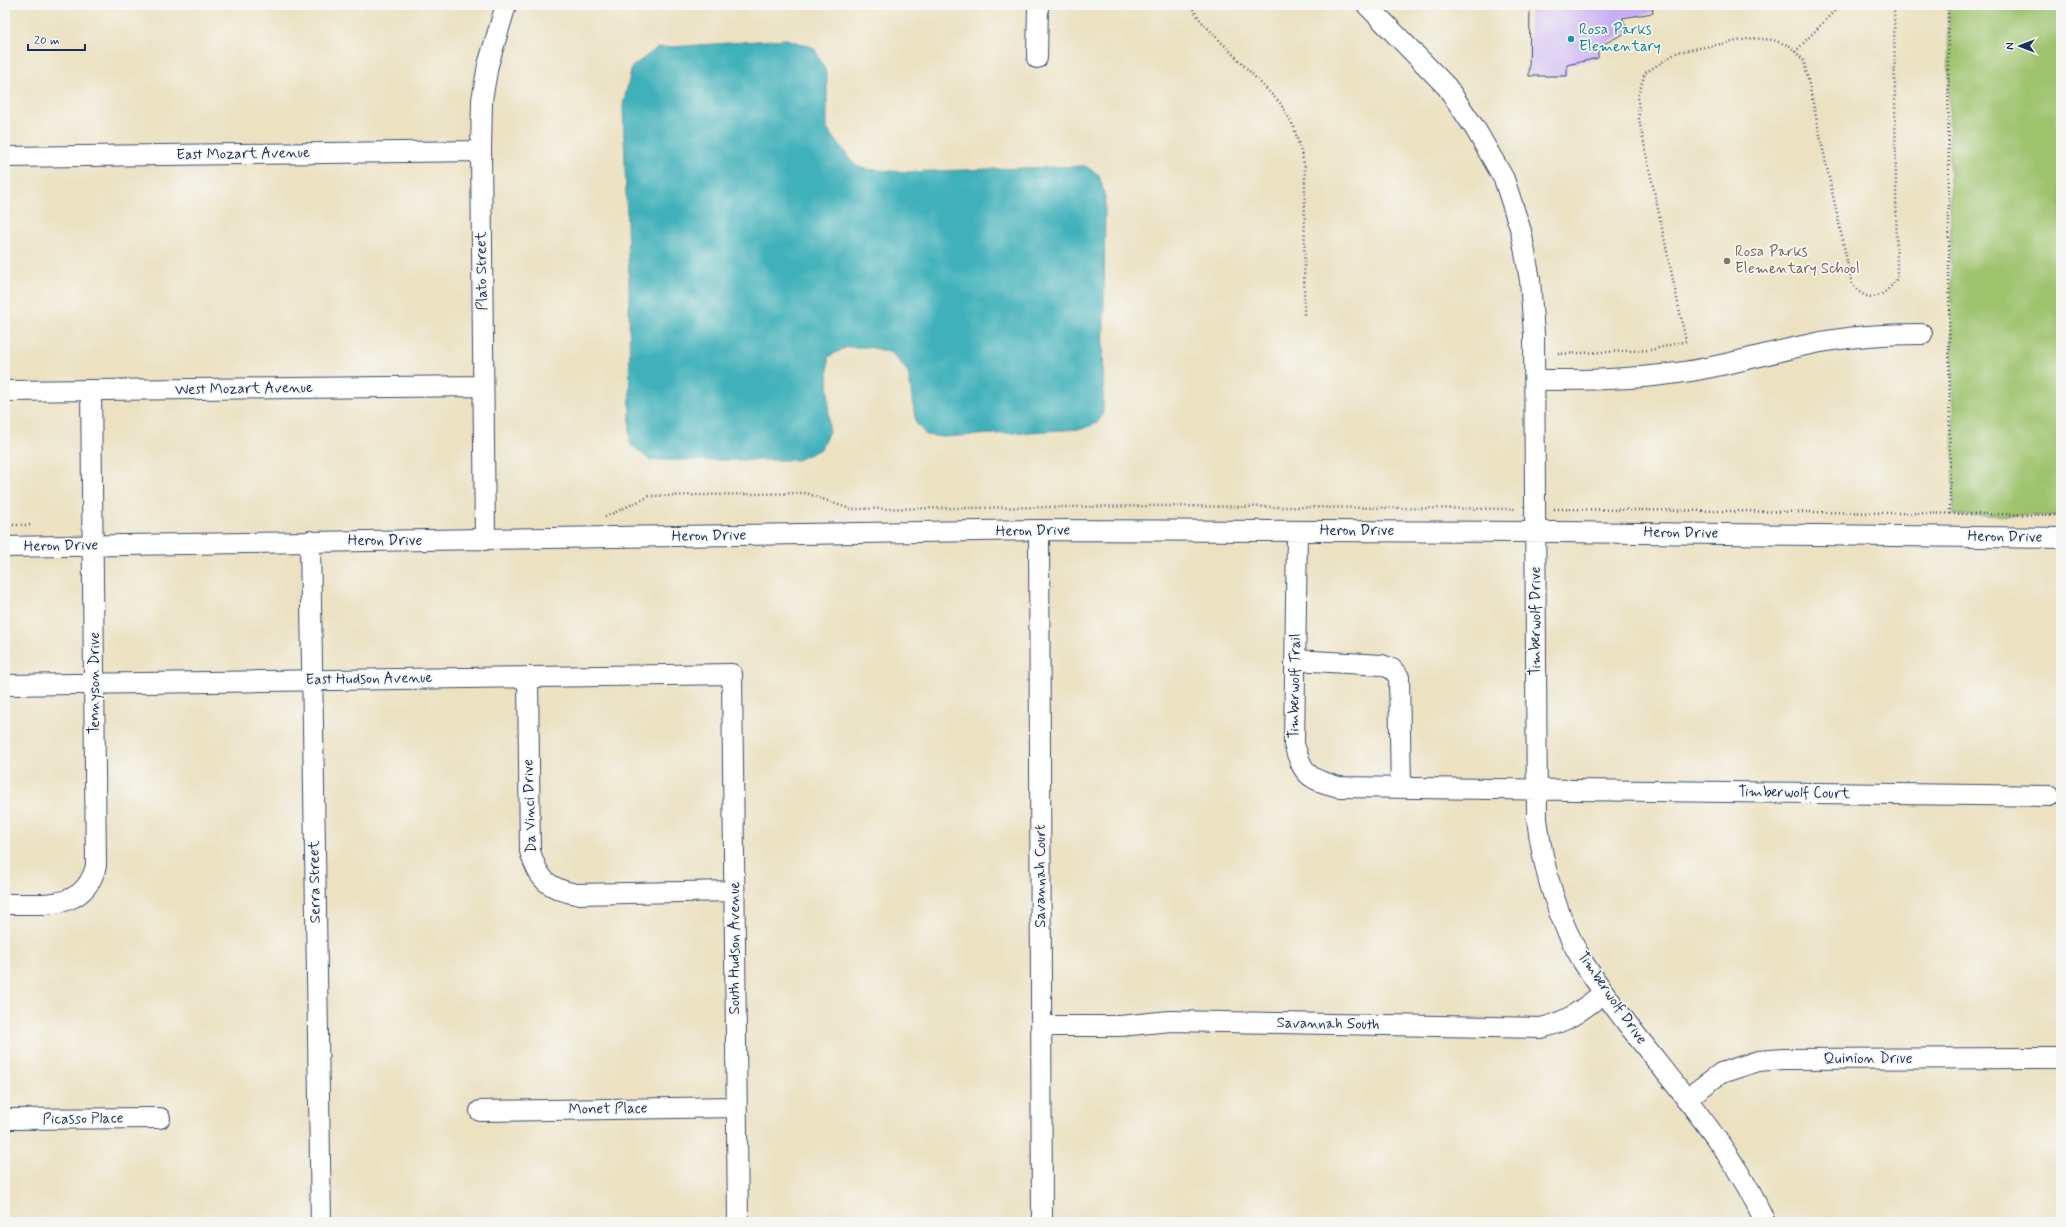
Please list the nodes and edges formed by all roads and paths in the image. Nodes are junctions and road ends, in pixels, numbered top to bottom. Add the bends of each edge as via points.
1 (506, 5) edge
2 (1038, 5) edge
3 (1193, 5) edge
4 (1367, 5) edge
5 (1840, 5) edge
6 (1894, 5) edge
7 (1948, 5) edge
8 (1795, 52) junction
9 (1037, 58) dead end
10 (481, 151) junction
11 (5, 157) edge
12 (1304, 317) dead end
13 (1922, 334) dead end
14 (1558, 354) dead end
15 (1535, 380) junction
16 (483, 386) junction
17 (91, 390) junction
18 (5, 391) edge
19 (1510, 509) dead end
20 (1557, 509) dead end
21 (1950, 514) junction
22 (2061, 515) edge
23 (601, 519) dead end
24 (5, 525) edge
25 (34, 525) dead end
26 (1039, 530) junction
27 (1297, 531) junction
28 (1536, 532) junction
29 (2061, 538) edge
30 (485, 540) junction
31 (310, 541) junction
32 (94, 545) junction
33 (5, 547) edge
34 (1295, 660) junction
35 (732, 674) joint
36 (528, 677) junction
37 (312, 680) junction
38 (95, 683) junction
39 (5, 685) edge
40 (1401, 788) junction
41 (1537, 790) junction
42 (2050, 796) dead end
43 (734, 891) junction
44 (5, 904) edge
45 (1604, 993) junction
46 (1042, 1026) junction
47 (2061, 1058) edge
48 (1686, 1099) junction
49 (736, 1107) junction
50 (480, 1111) dead end
51 (160, 1118) dead end
52 (5, 1120) edge
53 (321, 1222) edge
54 (738, 1222) edge
55 (1042, 1222) edge
56 (1765, 1222) edge

1 - 10 street, Plato Street via 488,65 482,100
2 - 9 street
3 - 12 path via 1201,20 1280,103 1294,127 1305,166
4 - 15 street, Timberwolf Drive via 1446,88 1476,130 1504,179 1521,231 1530,280
5 - 8 path
6 - 8 path via 1897,278 1890,289 1879,296 1868,297 1858,292 1852,284 1804,61
7 - 21 path
8 - 14 path via 1790,46 1773,40 1753,38 1678,52 1644,73 1638,96 1639,120 1686,341 1651,350
10 - 11 street, East Mozart Avenue
10 - 16 street, Plato Street
13 - 15 street via 1850,337 1678,373 1628,379
15 - 28 street, Timberwolf Drive
16 - 17 street, West Mozart Avenue
16 - 30 street, Plato Street
17 - 18 street, West Mozart Avenue
17 - 32 street, Tennyson Drive
19 - 23 path via 1167,506 850,509 806,493 650,496
20 - 21 path
21 - 22 path
24 - 25 path
26 - 27 street, Heron Drive
26 - 30 street, Heron Drive
26 - 46 street, Savannah Court
27 - 28 street, Heron Drive
27 - 34 street, Timberwolf Trail
28 - 29 street, Heron Drive
28 - 41 street, Timberwolf Drive
30 - 31 street, Heron Drive
31 - 32 street, Heron Drive
31 - 37 street, Serra Street
32 - 33 street, Heron Drive
32 - 38 street, Tennyson Drive
34 - 40 street, Timberwolf Trail via 1294,744 1300,764 1311,778 1339,787
34 - 40 street via 1382,665 1392,669 1399,677
35 - 36 street, East Hudson Avenue
35 - 43 street, South Hudson Avenue
36 - 37 street, East Hudson Avenue
36 - 43 street, Da Vinci Drive via 530,851 535,867 544,882 559,891 576,894
37 - 38 street, East Hudson Avenue
37 - 53 street, Serra Street
38 - 39 street, East Hudson Avenue
38 - 44 street, Tennyson Drive via 96,866 92,878 84,890 61,903
40 - 41 street, Timberwolf Trail
41 - 42 street, Timberwolf Court
41 - 45 street, Timberwolf Drive via 1541,854 1552,892 1583,962
43 - 49 street, South Hudson Avenue
45 - 46 street, Savannah South via 1573,1017 1541,1028 1170,1021 1120,1026
45 - 48 street, Timberwolf Drive
46 - 55 street, Savannah Court
47 - 48 street, Quinion Drive via 1758,1061 1721,1073
48 - 56 street, Timberwolf Drive via 1734,1164 1755,1198
49 - 50 street, Monet Place
49 - 54 street, South Hudson Avenue
51 - 52 street, Picasso Place

